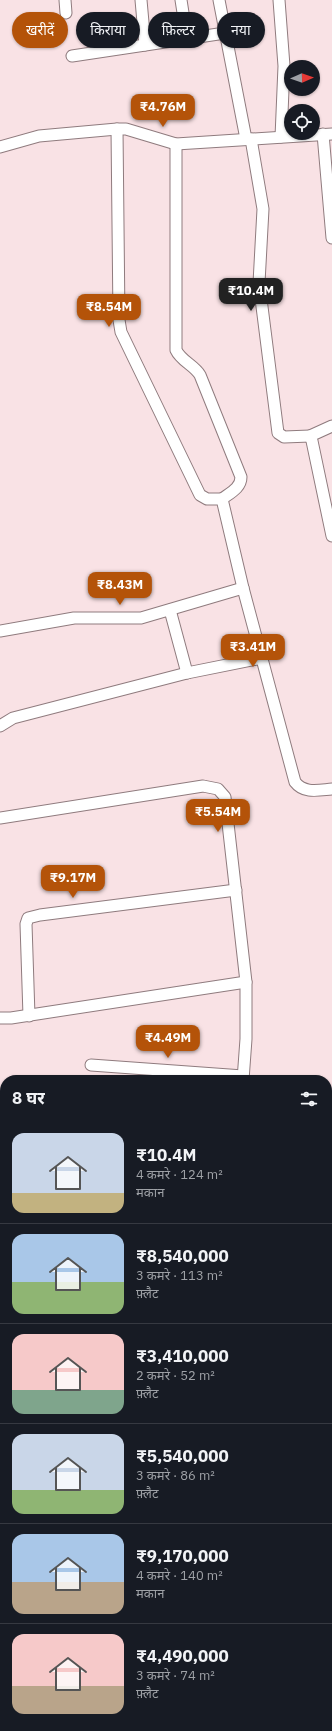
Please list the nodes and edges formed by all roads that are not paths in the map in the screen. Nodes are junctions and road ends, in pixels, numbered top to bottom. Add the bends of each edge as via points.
1 (65, 0) edge
2 (141, 0) edge
3 (181, 0) edge
4 (219, 0) edge
5 (280, 0) edge
6 (66, 12) edge
7 (183, 12) edge
8 (221, 12) edge
9 (146, 45) joint
10 (229, 48) edge
11 (72, 56) dead end
12 (117, 129) junction
13 (328, 134) edge
14 (281, 137) junction
15 (249, 139) junction
16 (176, 144) junction
17 (0, 146) edge
18 (332, 238) edge
19 (332, 426) edge
20 (310, 436) junction
21 (222, 499) junction
22 (332, 536) edge
23 (243, 588) junction
24 (170, 610) junction
25 (0, 631) edge
26 (262, 658) junction
27 (188, 673) junction
28 (0, 726) edge
29 (332, 789) edge
30 (0, 818) edge
31 (236, 890) junction
32 (246, 982) junction
33 (29, 1016) junction
34 (0, 1018) edge
35 (91, 1065) dead end
36 (208, 1075) edge
37 (243, 1075) edge

1 - 6 street
2 - 9 street
3 - 7 street
4 - 8 street
5 - 14 street via 284,66
9 - 11 street
10 - 15 street
12 - 16 street
12 - 17 street via 39,136
12 - 21 street via 121,332 200,495 207,499
13 - 14 street
13 - 18 street
14 - 15 street
15 - 16 street
15 - 20 street via 263,209 259,283 278,433 284,437
16 - 21 street via 176,350 200,375 241,477 241,483 237,488
19 - 20 street
20 - 22 street
21 - 23 street
23 - 24 street
23 - 26 street
24 - 25 street via 141,618 74,618
24 - 27 street
26 - 27 street
26 - 29 street via 295,782 299,787 309,791
27 - 28 street via 12,718
30 - 31 street via 203,786 213,787 225,797
31 - 32 street
31 - 33 street via 28,918 26,924
32 - 33 street
32 - 37 street
33 - 34 street
35 - 36 street

